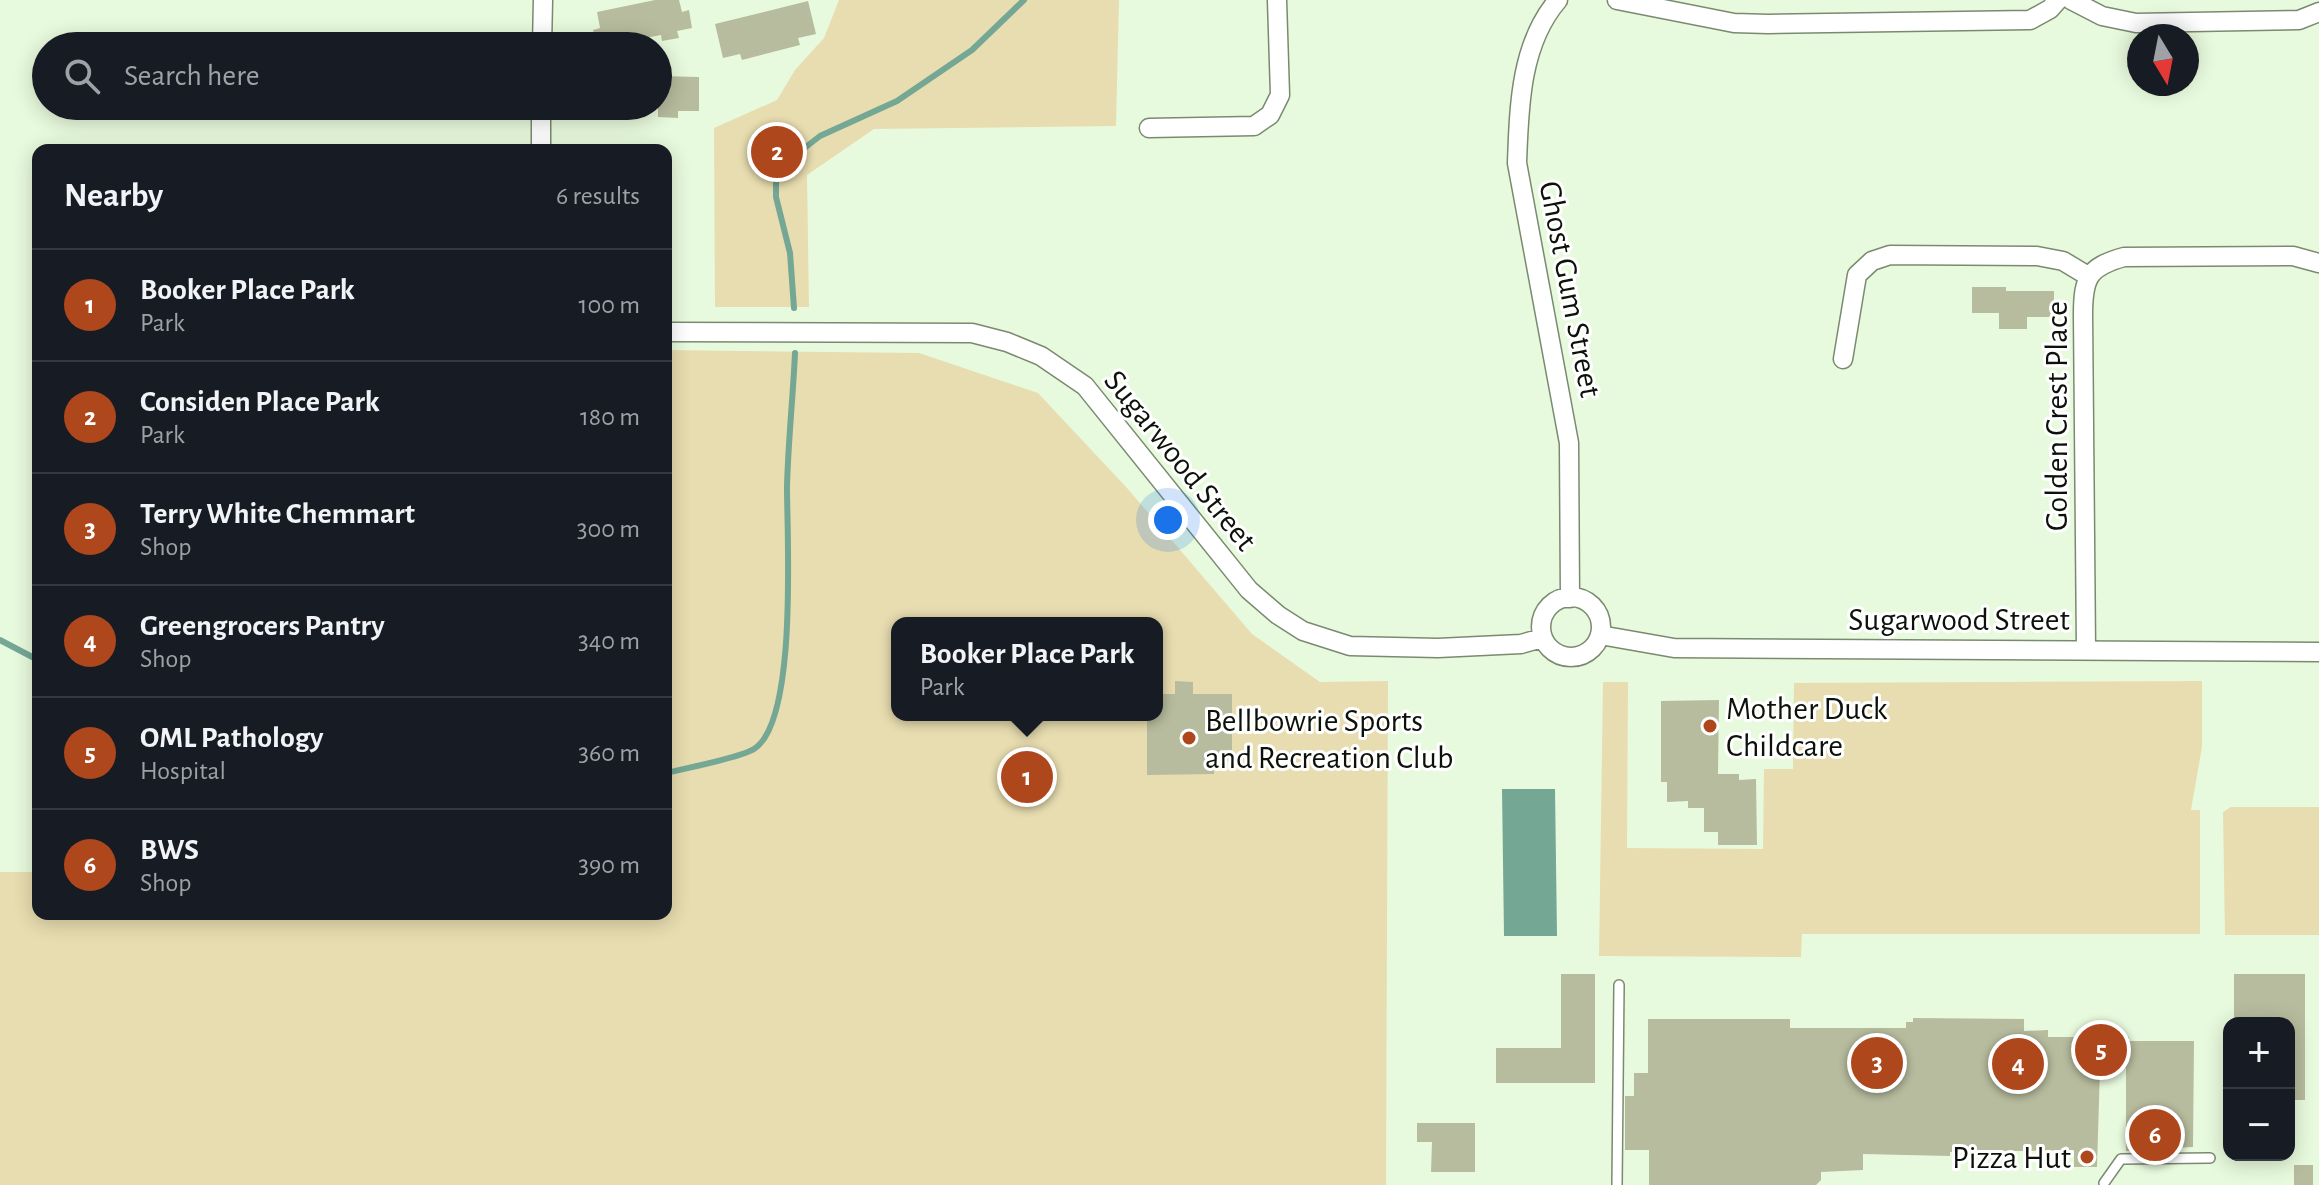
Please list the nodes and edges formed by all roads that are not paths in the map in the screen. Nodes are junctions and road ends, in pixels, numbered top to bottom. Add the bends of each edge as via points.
1 (543, 0) edge
2 (1277, 0) edge
3 (1558, 0) edge
4 (1617, 0) edge
5 (2058, 0) edge
6 (2071, 0) edge
7 (2319, 12) edge
8 (542, 32) edge
9 (541, 120) edge
10 (1149, 128) dead end
11 (541, 144) edge
12 (2319, 263) edge
13 (2088, 276) junction
14 (672, 332) edge
15 (1843, 359) dead end
16 (1570, 598) junction
17 (1600, 635) junction
18 (1542, 638) junction
19 (2086, 650) junction
20 (2319, 652) edge
21 (1619, 985) dead end
22 (2210, 1158) dead end
23 (2104, 1183) dead end
24 (1617, 1185) edge

1 - 8 street
2 - 10 street via 1280,95 1270,115 1254,126
3 - 16 street, Ghost Gum Street via 1545,16 1525,67 1517,163 1569,443
4 - 5 street via 1734,23 1768,24 2030,20
6 - 7 street via 2102,16 2154,24 2299,20
9 - 11 street
12 - 13 street, Golden Crest Place via 2293,256 2124,257 2100,264
13 - 15 street via 2063,261 2037,256 1890,255 1872,261 1857,275
13 - 19 street, Golden Crest Place via 2083,296
14 - 18 street, Sugarwood Street via 972,333 1007,342 1041,356 1085,386 1249,590 1303,631 1350,646 1380,647 1497,646
16 - 17 street via 1591,606
16 - 18 street via 1554,602 1543,614
17 - 18 street via 1591,649 1576,657 1552,652
17 - 19 street, Sugarwood Street via 1674,648
19 - 20 street, Sugarwood Street
21 - 24 lane
22 - 23 lane via 2121,1159

